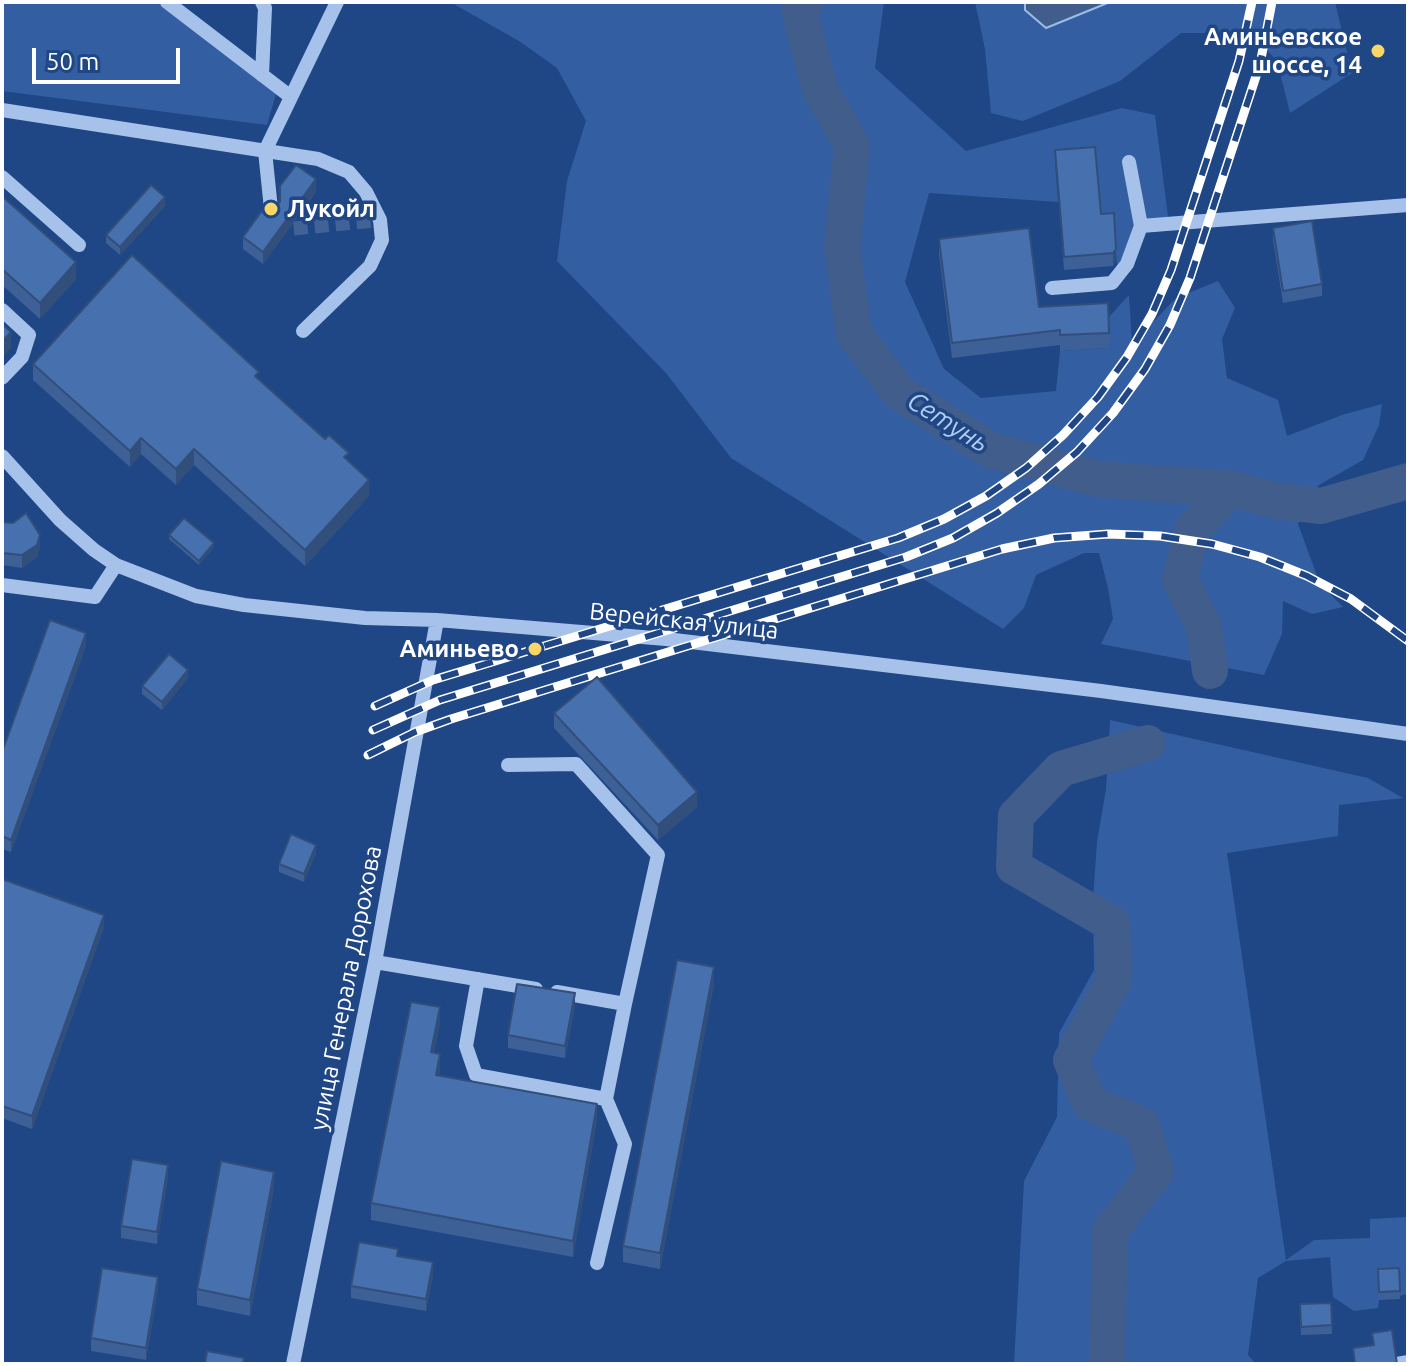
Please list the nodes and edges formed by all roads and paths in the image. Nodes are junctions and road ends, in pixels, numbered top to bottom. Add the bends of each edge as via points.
1 (167, 2) edge
2 (262, 2) edge
3 (337, 2) edge
4 (262, 75) junction
5 (291, 97) junction
6 (2, 110) edge
7 (265, 151) junction
8 (1129, 162) dead end
9 (2, 177) edge
10 (1408, 205) edge
11 (271, 209) edge
12 (1141, 226) junction
13 (79, 245) dead end
14 (1052, 288) dead end
15 (2, 310) edge
16 (303, 331) dead end
17 (2, 378) edge
18 (2, 456) edge
19 (116, 565) junction
20 (2, 585) edge
21 (437, 620) junction
22 (1408, 734) edge
23 (508, 765) dead end
24 (375, 962) junction
25 (478, 979) junction
26 (625, 1004) junction
27 (606, 1099) junction
28 (597, 1263) dead end
29 (1408, 1362) edge
30 (293, 1364) edge
31 (1397, 1364) edge

1 - 4 street
2 - 4 street
3 - 5 street
4 - 5 street
5 - 7 street
6 - 7 street
7 - 11 street
7 - 16 street via 318,159 349,172 380,220 382,240 370,266
8 - 12 street
9 - 13 street
10 - 12 street
12 - 14 street via 1127,264 1112,283
15 - 17 street via 29,335 22,357
18 - 19 street, Верейская улица via 60,520
19 - 20 street via 95,597
19 - 21 street, Верейская улица via 196,596 244,605
21 - 22 street, Верейская улица via 697,643
21 - 24 street, улица Генерала Дорохова
23 - 26 street via 576,764 658,855
24 - 25 street
24 - 30 street, улица Генерала Дорохова
25 - 26 street
25 - 27 street via 466,1046 476,1075
26 - 27 street
27 - 28 street via 625,1144
29 - 31 street

